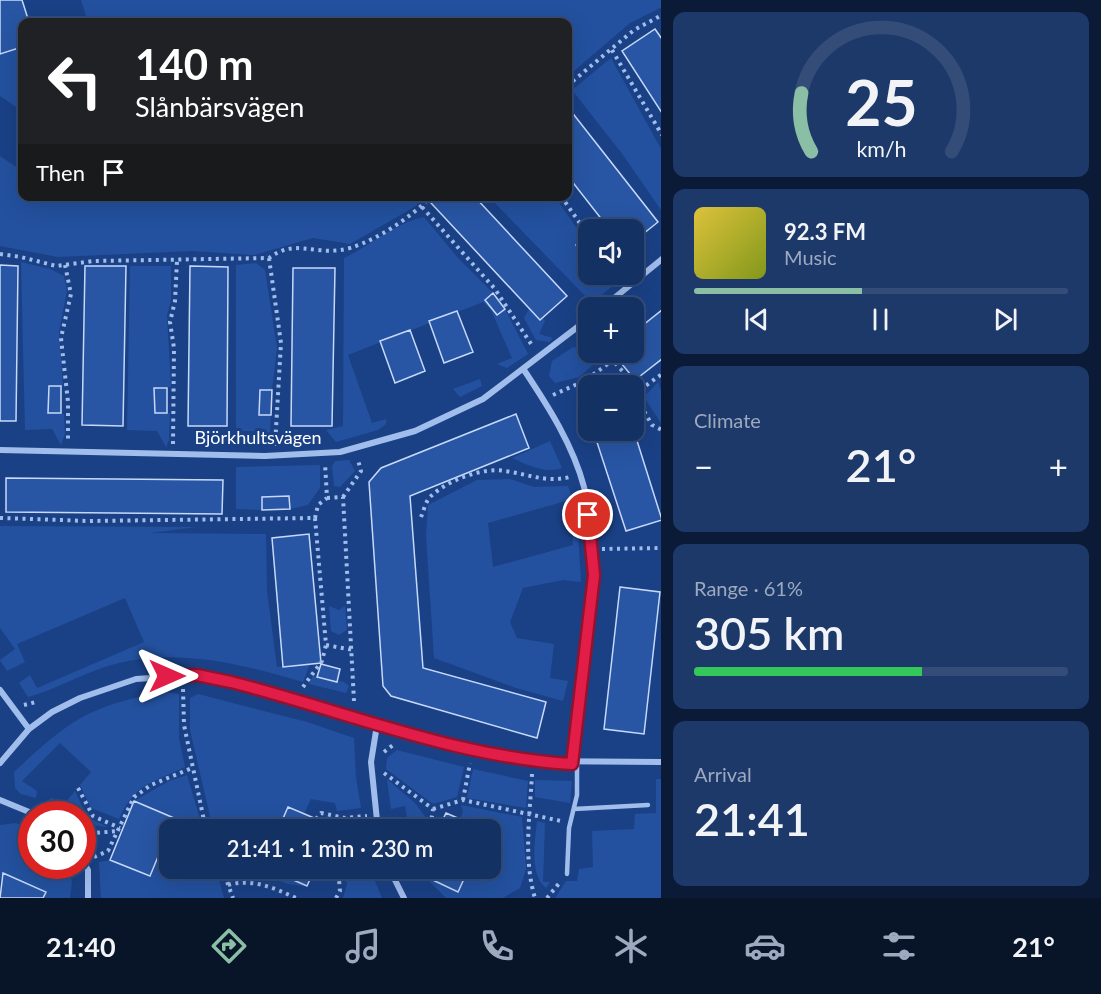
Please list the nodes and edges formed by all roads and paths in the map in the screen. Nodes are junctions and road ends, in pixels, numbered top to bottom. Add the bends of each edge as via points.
1 (661, 16) edge
2 (612, 50) junction
3 (572, 82) edge
4 (661, 133) edge
5 (427, 201) edge
6 (564, 201) edge
7 (422, 207) junction
8 (578, 221) edge
9 (0, 254) edge
10 (268, 258) junction
11 (661, 260) edge
12 (177, 261) junction
13 (65, 265) junction
14 (615, 297) edge
15 (578, 327) edge
16 (539, 358) junction
17 (609, 363) edge
18 (614, 363) edge
19 (524, 370) junction
20 (626, 375) edge
21 (661, 375) edge
22 (644, 386) edge
23 (543, 399) junction
24 (644, 411) edge
25 (661, 429) edge
26 (355, 448) junction
27 (0, 450) edge
28 (68, 451) junction
29 (172, 453) junction
30 (325, 453) junction
31 (274, 456) junction
32 (579, 475) junction
33 (343, 497) junction
34 (327, 498) junction
35 (421, 517) dead end
36 (0, 518) edge
37 (315, 518) junction
38 (661, 548) edge
39 (593, 549) junction
40 (326, 645) junction
41 (353, 650) junction
42 (303, 687) dead end
43 (183, 689) dead end
44 (0, 690) edge
45 (354, 701) dead end
46 (377, 725) junction
47 (29, 729) junction
48 (393, 745) dead end
49 (382, 761) dead end
50 (661, 762) edge
51 (0, 763) edge
52 (470, 764) dead end
53 (575, 764) junction
54 (192, 768) junction
55 (381, 769) dead end
56 (532, 774) dead end
57 (78, 788) dead end
58 (0, 800) edge
59 (463, 800) junction
60 (648, 805) dead end
61 (18, 807) edge
62 (433, 809) junction
63 (574, 809) junction
64 (530, 815) junction
65 (376, 816) junction
66 (345, 818) joint
67 (204, 819) edge
68 (316, 819) dead end
69 (376, 819) edge
70 (432, 819) edge
71 (570, 822) junction
72 (119, 830) junction
73 (96, 832) edge
74 (96, 855) edge
75 (567, 874) joint
76 (88, 879) edge
77 (226, 879) edge
78 (339, 879) edge
79 (394, 879) edge
80 (228, 885) junction
81 (88, 898) edge
82 (233, 898) edge
83 (296, 898) edge
84 (336, 898) edge
85 (404, 898) edge
86 (535, 898) edge
87 (547, 898) edge

1 - 2 path via 634,30
2 - 3 path
2 - 4 path
5 - 7 path
6 - 8 path
7 - 10 path via 357,248 337,251 290,247
7 - 16 path via 495,289
9 - 13 path
10 - 12 path
10 - 31 path via 280,344
11 - 14 street
12 - 13 path
12 - 29 path via 170,322 174,348
13 - 28 path via 71,294 61,338 68,402
15 - 16 street, Björkhultsvägen
16 - 19 street, Björkhultsvägen
17 - 23 path via 584,381
18 - 20 path
19 - 23 street
19 - 26 street, Björkhultsvägen via 483,399 415,431
21 - 22 path
23 - 32 street
24 - 25 path
26 - 30 street, Björkhultsvägen
26 - 33 path via 361,471
27 - 28 street, Björkhultsvägen
28 - 29 street, Björkhultsvägen
29 - 31 street, Björkhultsvägen
30 - 31 street, Björkhultsvägen
30 - 34 path
32 - 35 path via 560,480 531,478 504,470 478,473 429,497
32 - 39 street
33 - 34 path
33 - 41 path
34 - 37 path via 318,505
36 - 37 path via 89,521
37 - 40 path
38 - 39 path
39 - 53 street
40 - 41 path
40 - 42 path via 322,662
41 - 45 path
43 - 54 path via 184,726
44 - 47 street
46 - 47 street via 268,691 187,675 136,679 107,687 52,712
46 - 53 street via 476,752
46 - 65 street via 371,762
47 - 51 street
48 - 49 path via 383,753
50 - 53 street
52 - 59 path
53 - 63 lane
54 - 67 path
54 - 72 path via 134,797
55 - 62 path
56 - 64 path
57 - 72 path via 93,816
58 - 61 street
59 - 62 path
59 - 64 path
60 - 63 lane
62 - 70 path
63 - 71 lane
64 - 71 path
64 - 86 path via 531,883
65 - 66 path
65 - 69 street
66 - 68 path via 321,813
71 - 75 lane
72 - 73 path
72 - 74 path via 108,851
75 - 87 path
76 - 81 street
77 - 80 path
78 - 84 path
79 - 85 street
80 - 82 path
80 - 83 path via 244,881

